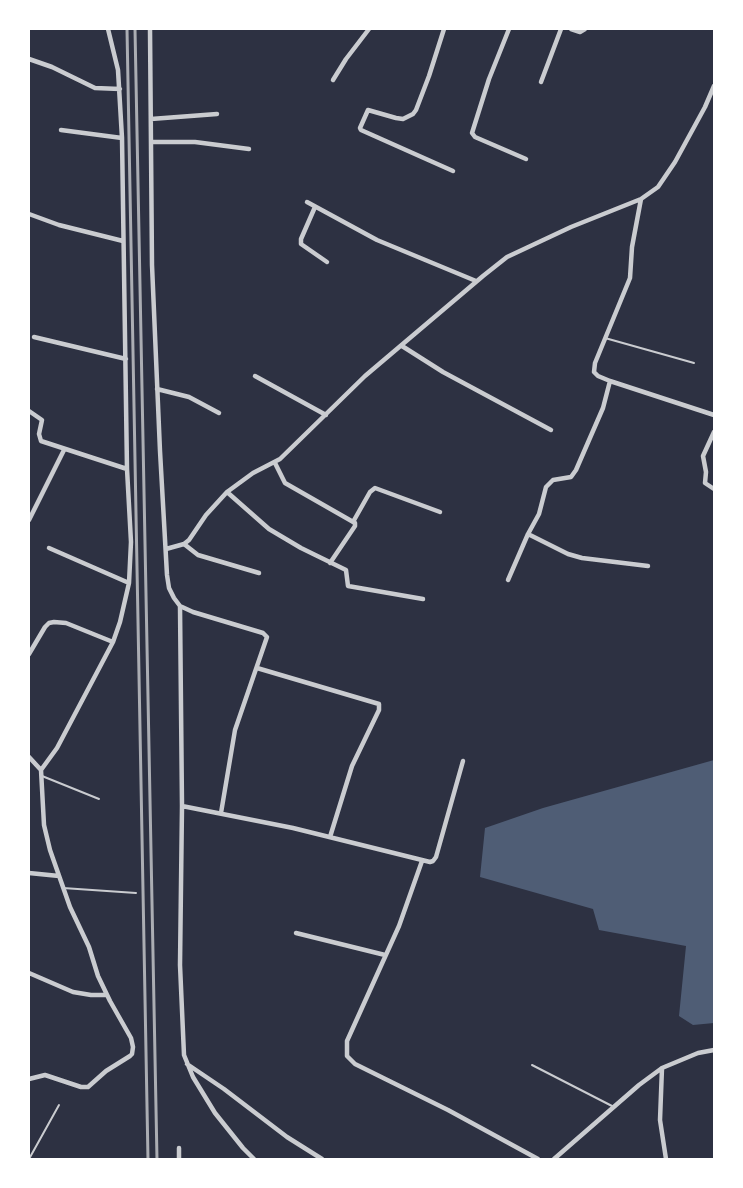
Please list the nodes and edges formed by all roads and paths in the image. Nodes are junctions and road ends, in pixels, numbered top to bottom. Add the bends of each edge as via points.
1 (108, 29) edge
2 (150, 29) edge
3 (369, 29) edge
4 (444, 29) edge
5 (509, 29) edge
6 (561, 29) edge
7 (571, 29) edge
8 (585, 29) edge
9 (29, 59) edge
10 (333, 80) dead end
11 (541, 82) dead end
12 (714, 86) edge
13 (120, 89) junction
14 (216, 114) dead end
15 (151, 119) junction
16 (61, 130) dead end
17 (122, 138) junction
18 (151, 142) junction
19 (249, 149) dead end
20 (526, 159) dead end
21 (453, 171) dead end
22 (641, 199) junction
23 (307, 202) dead end
24 (315, 207) junction
25 (29, 214) edge
26 (123, 241) junction
27 (328, 262) dead end
28 (476, 281) junction
29 (34, 337) dead end
30 (605, 338) junction
31 (402, 346) junction
32 (126, 359) junction
33 (694, 364) dead end
34 (255, 376) dead end
35 (610, 381) junction
36 (158, 389) junction
37 (29, 411) edge
38 (219, 413) dead end
39 (326, 414) junction
40 (714, 415) edge
41 (551, 430) dead end
42 (714, 432) edge
43 (64, 450) junction
44 (275, 463) junction
45 (127, 469) junction
46 (714, 489) edge
47 (228, 492) junction
48 (440, 512) dead end
49 (29, 520) edge
50 (353, 522) junction
51 (528, 534) junction
52 (184, 544) junction
53 (48, 548) dead end
54 (166, 549) junction
55 (330, 563) junction
56 (648, 566) dead end
57 (258, 573) dead end
58 (508, 580) dead end
59 (129, 583) junction
60 (423, 599) dead end
61 (180, 606) junction
62 (113, 642) junction
63 (29, 654) edge
64 (257, 668) junction
65 (29, 757) edge
66 (463, 762) dead end
67 (42, 770) junction
68 (42, 776) junction
69 (99, 799) dead end
70 (182, 806) junction
71 (221, 813) junction
72 (330, 837) junction
73 (422, 861) junction
74 (29, 873) edge
75 (59, 876) junction
76 (63, 888) junction
77 (136, 893) dead end
78 (296, 933) dead end
79 (386, 956) junction
80 (29, 973) edge
81 (107, 995) junction
82 (714, 1050) edge
83 (186, 1063) junction
84 (532, 1065) dead end
85 (662, 1068) junction
86 (29, 1079) edge
87 (58, 1105) dead end
88 (614, 1107) junction
89 (178, 1148) dead end
90 (29, 1159) edge
91 (179, 1159) edge
92 (254, 1159) edge
93 (322, 1159) edge
94 (538, 1159) edge
95 (554, 1159) edge
96 (666, 1159) edge

1 - 13 street
2 - 15 street
3 - 10 street
4 - 21 street via 413,114 403,119 368,110 360,128
5 - 20 street via 472,133
6 - 11 street
7 - 8 street via 580,32
9 - 13 street via 95,88
12 - 22 street via 666,177
13 - 17 street
14 - 15 street
15 - 18 street
16 - 17 street
17 - 26 street
18 - 19 street via 195,142
18 - 36 street
22 - 28 street via 519,250
22 - 30 street via 630,278
23 - 24 street
24 - 27 street via 301,242 302,246
24 - 28 street via 378,240
25 - 26 street
26 - 32 street
28 - 31 street
29 - 32 street
30 - 33 lane
30 - 35 street via 593,369 598,376
31 - 39 street via 364,376
31 - 41 street
32 - 45 street
34 - 39 street
35 - 40 street
35 - 51 street via 605,402 576,470 571,477 554,480 546,487 539,514
36 - 38 street via 189,397
36 - 54 street
37 - 43 street via 42,420 41,441
39 - 44 street
42 - 46 street via 702,456 705,483
43 - 45 street
43 - 49 street
44 - 47 street via 253,473
44 - 50 street via 285,483
45 - 59 street
47 - 52 street
47 - 55 street via 268,529
48 - 50 street via 375,488
50 - 55 street via 355,526
51 - 56 street via 582,558
51 - 58 street
52 - 54 street
52 - 57 street via 198,555
53 - 59 street
54 - 61 street via 169,588
55 - 60 street via 347,571 348,586
59 - 62 street
61 - 64 street via 266,634 267,640
61 - 70 street
62 - 63 street via 66,623 54,622 45,627
62 - 67 street via 58,748
64 - 71 street via 236,730
64 - 72 street via 379,704 352,766
65 - 67 street
66 - 73 street via 436,857 433,861
67 - 68 street
68 - 69 lane
68 - 75 street via 44,825
70 - 71 street
70 - 83 street via 180,966 182,1044
71 - 72 street
72 - 73 street
73 - 79 street
74 - 75 street
75 - 76 street
76 - 77 lane
76 - 81 street
78 - 79 street
79 - 94 street via 348,1041 347,1056 356,1064
80 - 81 street via 73,992
81 - 86 street via 131,1038 132,1054 88,1087 81,1088 45,1075
82 - 85 street
83 - 92 street via 215,1113
83 - 93 street
84 - 88 lane
85 - 88 street
85 - 96 street via 660,1120
87 - 90 lane
88 - 95 street
89 - 91 street

